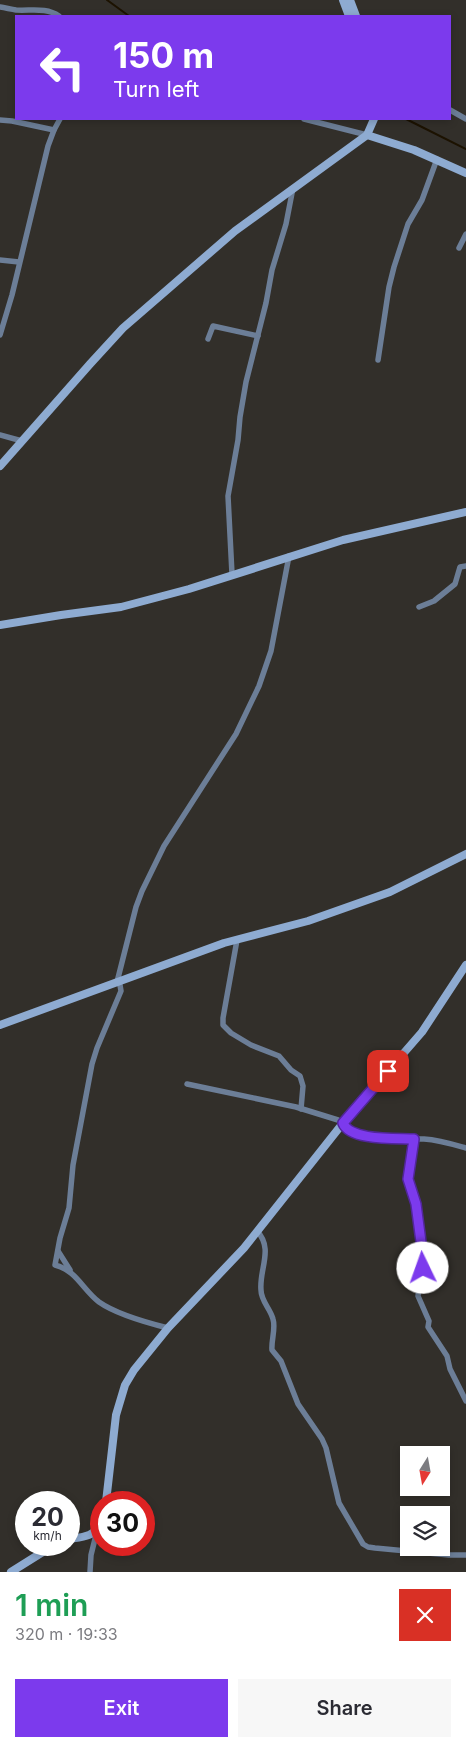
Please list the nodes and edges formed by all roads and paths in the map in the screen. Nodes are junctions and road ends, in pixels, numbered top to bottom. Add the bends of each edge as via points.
1 (343, 0) edge
2 (350, 0) edge
3 (0, 7) edge
4 (58, 15) edge
5 (349, 15) edge
6 (356, 15) edge
7 (451, 111) edge
8 (466, 119) edge
9 (0, 120) edge
10 (59, 120) edge
11 (308, 120) edge
12 (374, 120) edge
13 (54, 130) junction
14 (367, 135) junction
15 (437, 159) junction
16 (466, 173) edge
17 (293, 188) junction
18 (466, 234) edge
19 (459, 248) dead end
20 (0, 260) edge
21 (19, 262) junction
22 (0, 335) edge
23 (258, 336) junction
24 (208, 339) dead end
25 (378, 360) dead end
26 (0, 436) edge
27 (22, 441) junction
28 (0, 466) edge
29 (466, 512) edge
30 (289, 556) junction
31 (466, 566) edge
32 (232, 574) junction
33 (418, 606) dead end
34 (0, 624) edge
35 (466, 854) edge
36 (237, 940) junction
37 (466, 965) edge
38 (117, 982) junction
39 (0, 1025) edge
40 (188, 1084) dead end
41 (301, 1109) junction
42 (343, 1123) junction
43 (414, 1139) junction
44 (466, 1148) edge
45 (257, 1231) junction
46 (58, 1249) junction
47 (71, 1272) junction
48 (168, 1328) junction
49 (466, 1401) edge
50 (107, 1491) edge
51 (466, 1555) edge
52 (36, 1556) edge
53 (91, 1556) edge
54 (11, 1572) edge
55 (90, 1572) edge

1 - 5 street
2 - 6 street
3 - 4 street via 42,10
7 - 8 street
9 - 13 street
10 - 13 street
11 - 14 street
12 - 14 street
13 - 21 street
14 - 15 street
14 - 17 street
15 - 16 street
15 - 25 street via 422,200 408,224 394,267
17 - 23 street
17 - 27 street via 235,231 123,328
18 - 19 street
20 - 21 street
21 - 22 street
23 - 24 street via 212,326
23 - 32 street via 240,417 228,496
26 - 27 street
27 - 28 street
29 - 30 street via 363,535
30 - 32 street
30 - 38 street via 271,651 260,686 236,734 164,846 142,891
31 - 33 street via 460,567 455,584 434,601
32 - 34 street via 120,607
35 - 36 street via 390,892 314,919
36 - 38 street
36 - 41 street via 223,1025 251,1045 279,1056 300,1076 303,1086
37 - 42 street via 422,1032
38 - 39 street
38 - 46 street via 121,991 92,1064 73,1166 69,1208
40 - 41 street
41 - 42 street
42 - 43 street via 348,1131 358,1134
42 - 45 street
43 - 44 street
43 - 49 street via 408,1179 416,1200 423,1257 418,1296 429,1320 428,1328 447,1356
45 - 48 street
45 - 51 street via 265,1242 261,1290 274,1322 272,1350 282,1361 298,1404 322,1439 339,1503 363,1544 375,1548
46 - 47 street
46 - 47 street via 55,1265
47 - 48 street via 92,1295 111,1309
48 - 50 street via 137,1366 122,1393 115,1421
52 - 54 street
53 - 55 street

